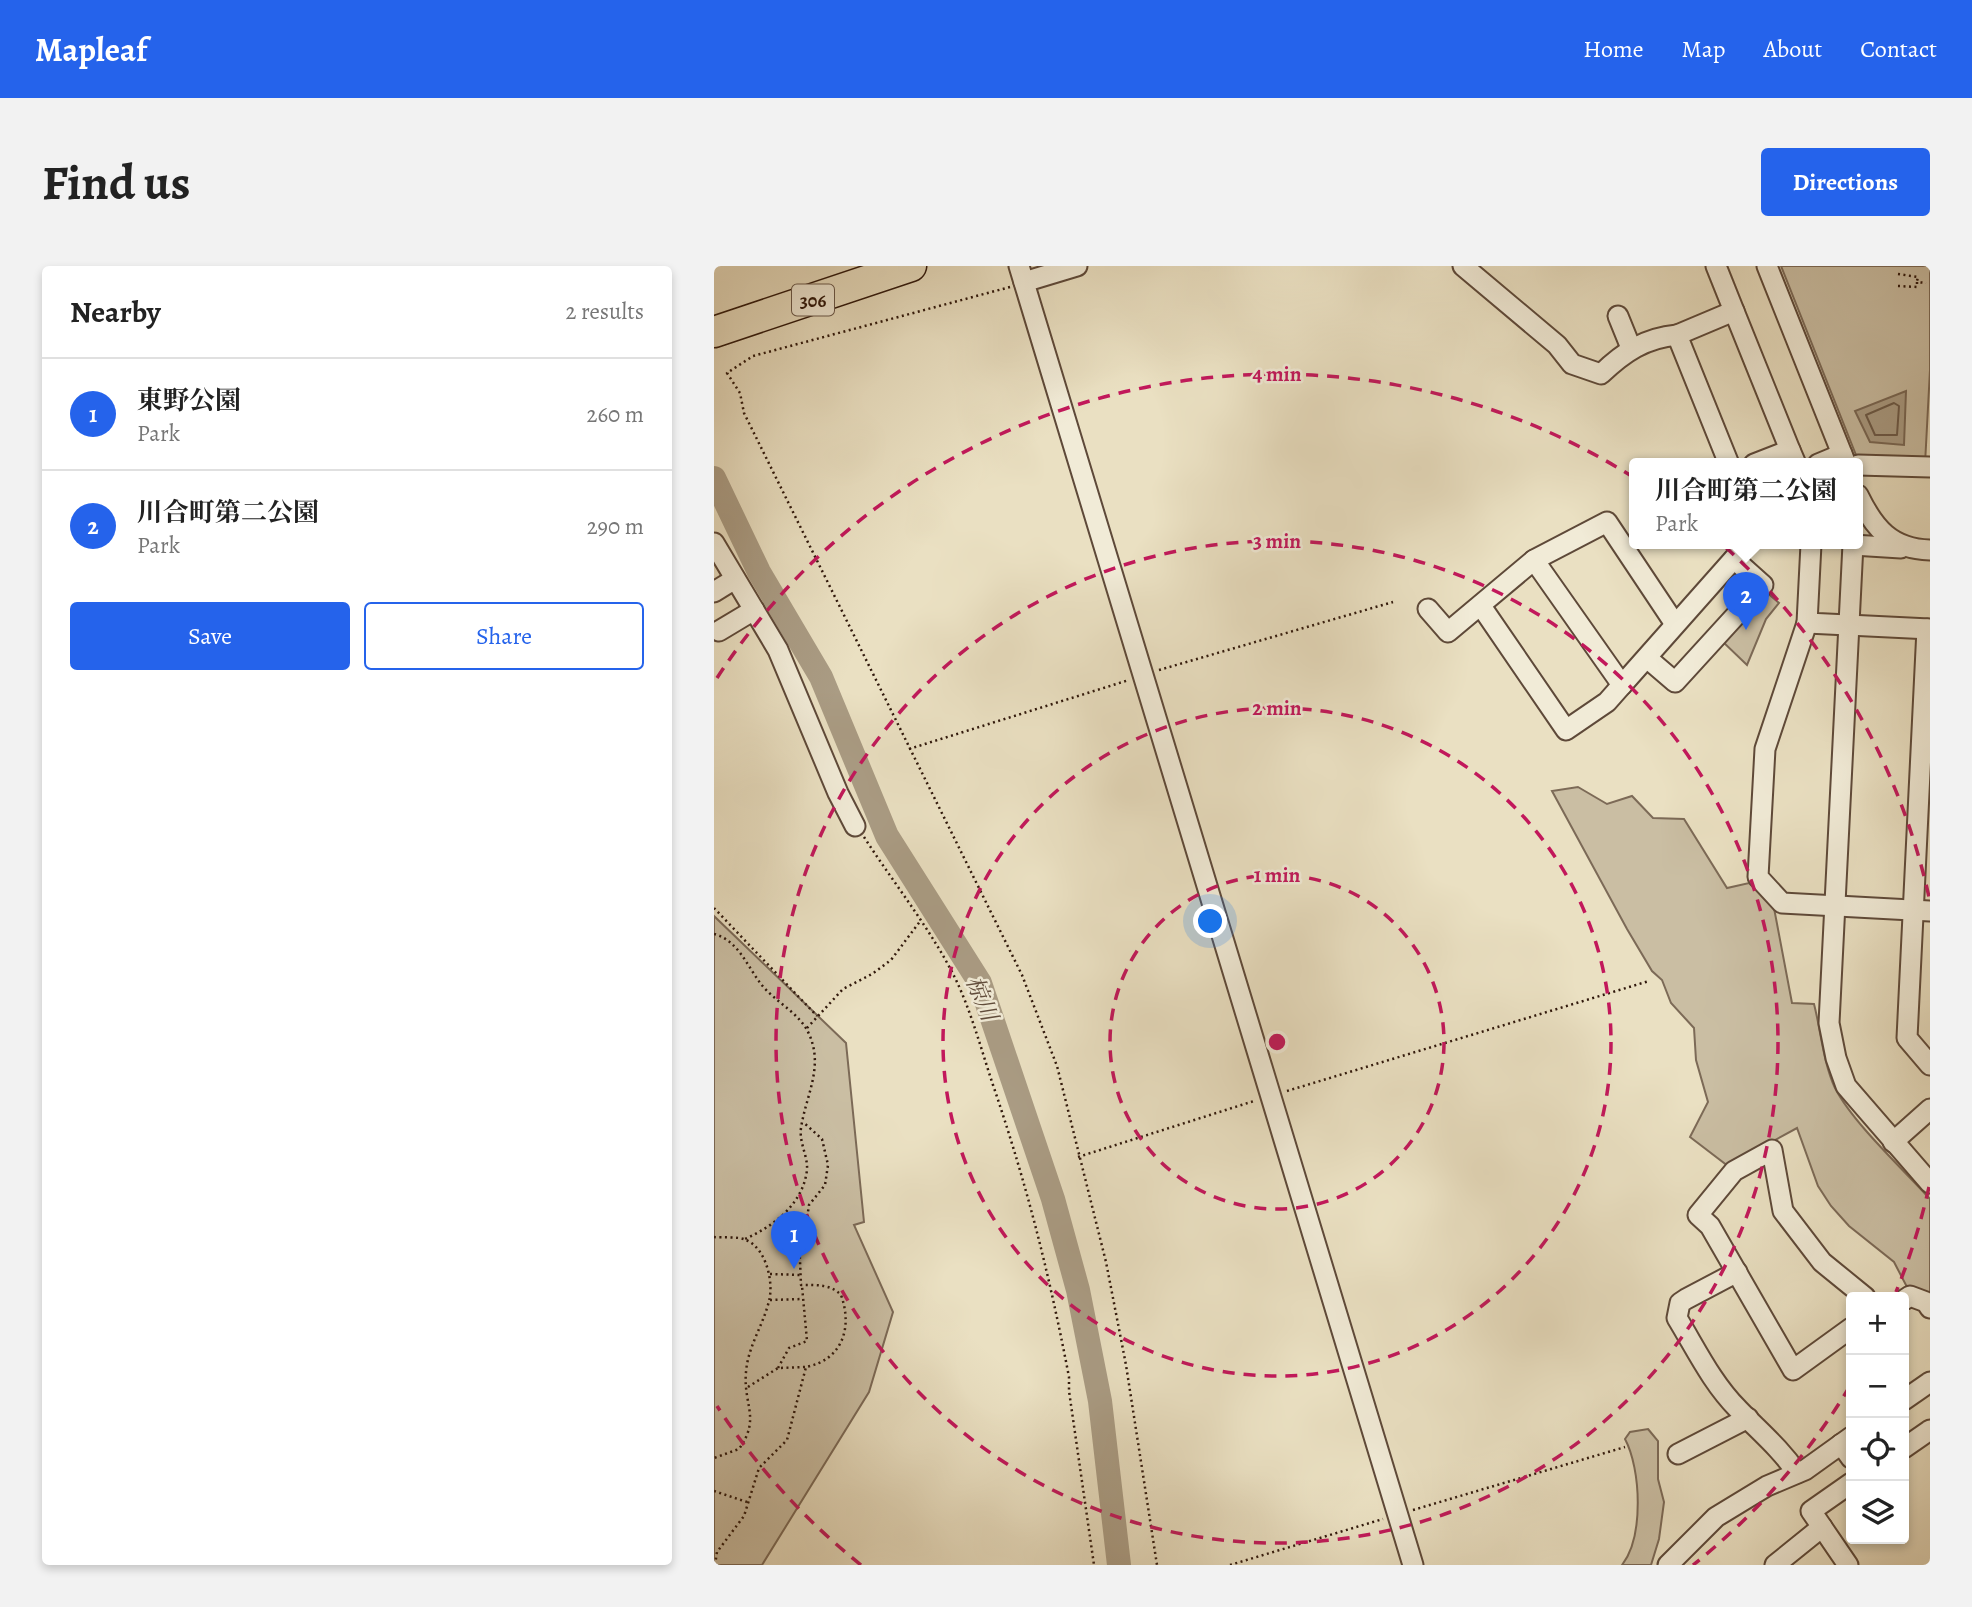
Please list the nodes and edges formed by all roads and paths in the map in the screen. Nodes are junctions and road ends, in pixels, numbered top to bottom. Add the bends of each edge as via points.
1 (911, 266) edge
2 (1077, 266) edge
3 (1463, 266) edge
4 (1716, 266) edge
5 (1767, 266) edge
6 (1021, 274) edge
7 (1898, 274) dead end
8 (861, 275) edge
9 (1917, 282) junction
10 (1926, 283) dead end
11 (1898, 286) dead end
12 (1734, 311) junction
13 (1618, 316) dead end
14 (714, 332) edge
15 (1677, 335) junction
16 (1631, 348) junction
17 (1793, 457) edge
18 (1727, 458) edge
19 (1848, 458) edge
20 (1863, 462) edge
21 (1930, 467) edge
22 (1863, 505) edge
23 (1863, 546) edge
24 (715, 549) edge
25 (1811, 549) edge
26 (1853, 549) edge
27 (1925, 550) edge
28 (1741, 552) edge
29 (1534, 560) junction
30 (735, 579) junction
31 (714, 592) edge
32 (1393, 602) dead end
33 (1481, 606) junction
34 (1427, 609) dead end
35 (754, 610) junction
36 (1807, 623) junction
37 (1675, 624) junction
38 (1849, 625) junction
39 (1929, 629) edge
40 (719, 631) dead end
41 (1647, 658) junction
42 (1144, 675) junction
43 (1622, 685) junction
44 (1927, 699) edge
45 (909, 750) junction
46 (1925, 770) edge
47 (855, 826) joint
48 (1923, 840) edge
49 (1835, 906) junction
50 (714, 908) edge
51 (1921, 910) edge
52 (921, 920) junction
53 (714, 934) edge
54 (1649, 981) dead end
55 (817, 1016) junction
56 (807, 1028) junction
57 (1930, 1065) edge
58 (1270, 1096) junction
59 (1930, 1109) edge
60 (803, 1122) junction
61 (1892, 1142) junction
62 (1078, 1157) junction
63 (1930, 1183) edge
64 (714, 1237) edge
65 (745, 1239) junction
66 (1737, 1272) junction
67 (768, 1274) junction
68 (801, 1275) junction
69 (802, 1285) junction
70 (1859, 1292) edge
71 (1909, 1297) edge
72 (803, 1299) junction
73 (770, 1300) junction
74 (1930, 1308) edge
75 (1846, 1332) edge
76 (806, 1367) junction
77 (778, 1368) junction
78 (1930, 1382) edge
79 (747, 1387) junction
80 (1909, 1397) edge
81 (1748, 1418) junction
82 (1930, 1430) edge
83 (1909, 1445) edge
84 (1625, 1447) dead end
85 (1846, 1447) edge
86 (1678, 1454) dead end
87 (714, 1458) edge
88 (1797, 1473) junction
89 (1846, 1486) edge
90 (714, 1491) edge
91 (748, 1503) junction
92 (1398, 1514) junction
93 (1822, 1527) junction
94 (715, 1552) edge
95 (715, 1565) edge
96 (1094, 1565) edge
97 (1157, 1565) edge
98 (1230, 1565) edge
99 (1413, 1565) edge
100 (1668, 1565) edge
101 (1775, 1565) edge
102 (1847, 1565) edge

1 - 8 highway, 306
2 - 6 street
3 - 16 street via 1557,345 1572,364 1601,374
4 - 12 street
5 - 19 street
6 - 42 street
6 - 45 path via 753,356 727,373
7 - 9 path via 1917,276
8 - 14 highway, 306
9 - 10 path
9 - 11 path via 1917,287
12 - 15 street
12 - 17 street
13 - 16 street
15 - 16 street via 1657,337
15 - 18 street
20 - 21 street
22 - 27 street via 1887,538
23 - 27 street
24 - 30 street
25 - 36 street
26 - 38 street
28 - 37 street
28 - 41 street via 1763,585 1675,682
29 - 33 street
29 - 37 street via 1607,522
29 - 43 street
30 - 31 street
30 - 35 street
32 - 42 path
33 - 34 street via 1448,632
33 - 43 street via 1566,730 1607,702
35 - 40 street
35 - 47 street via 786,666
36 - 38 street
36 - 49 street via 1765,749 1758,877 1782,903
37 - 41 street
38 - 39 street
38 - 49 street
39 - 44 street
41 - 43 street
42 - 45 path
42 - 58 street
44 - 46 street
45 - 62 path via 1031,996 1058,1066
46 - 48 street
47 - 52 path
48 - 51 street
49 - 51 street
49 - 61 street via 1829,1005 1836,1058 1846,1086
50 - 55 path
51 - 57 street via 1907,1038
52 - 55 path via 891,960 843,989
52 - 96 path via 962,995 1030,1197 1069,1377
53 - 56 path via 735,947 770,996
54 - 58 path
55 - 56 path
56 - 60 path via 816,1056
58 - 62 path
58 - 92 street
59 - 61 street
60 - 65 path via 801,1146 807,1170 799,1195 782,1216
60 - 68 path via 822,1139 828,1165 825,1185 809,1205 799,1237
61 - 63 street
62 - 97 path via 1094,1208 1126,1365
64 - 65 path
65 - 67 path via 764,1259
66 - 70 street via 1710,1226 1698,1215 1734,1171 1772,1150 1783,1211 1822,1262
66 - 75 street via 1793,1370
66 - 81 street via 1686,1299 1677,1318 1716,1383
67 - 68 path
67 - 73 path
68 - 69 path
69 - 72 path
69 - 76 path via 838,1291 844,1314 841,1342 834,1355
71 - 74 street via 1926,1301
72 - 73 path
72 - 77 path via 807,1341 789,1349
73 - 79 path via 749,1350
76 - 77 path
76 - 91 path via 787,1440 759,1468
77 - 79 path
78 - 80 street
79 - 87 path via 752,1418 748,1435 739,1449
81 - 86 street
81 - 88 street via 1781,1449
82 - 83 street
84 - 92 path
85 - 88 street
88 - 100 street via 1716,1517
89 - 93 street via 1811,1511
90 - 91 path
91 - 94 path via 734,1532
92 - 98 path
92 - 99 street
93 - 101 street
93 - 102 street
94 - 95 path

